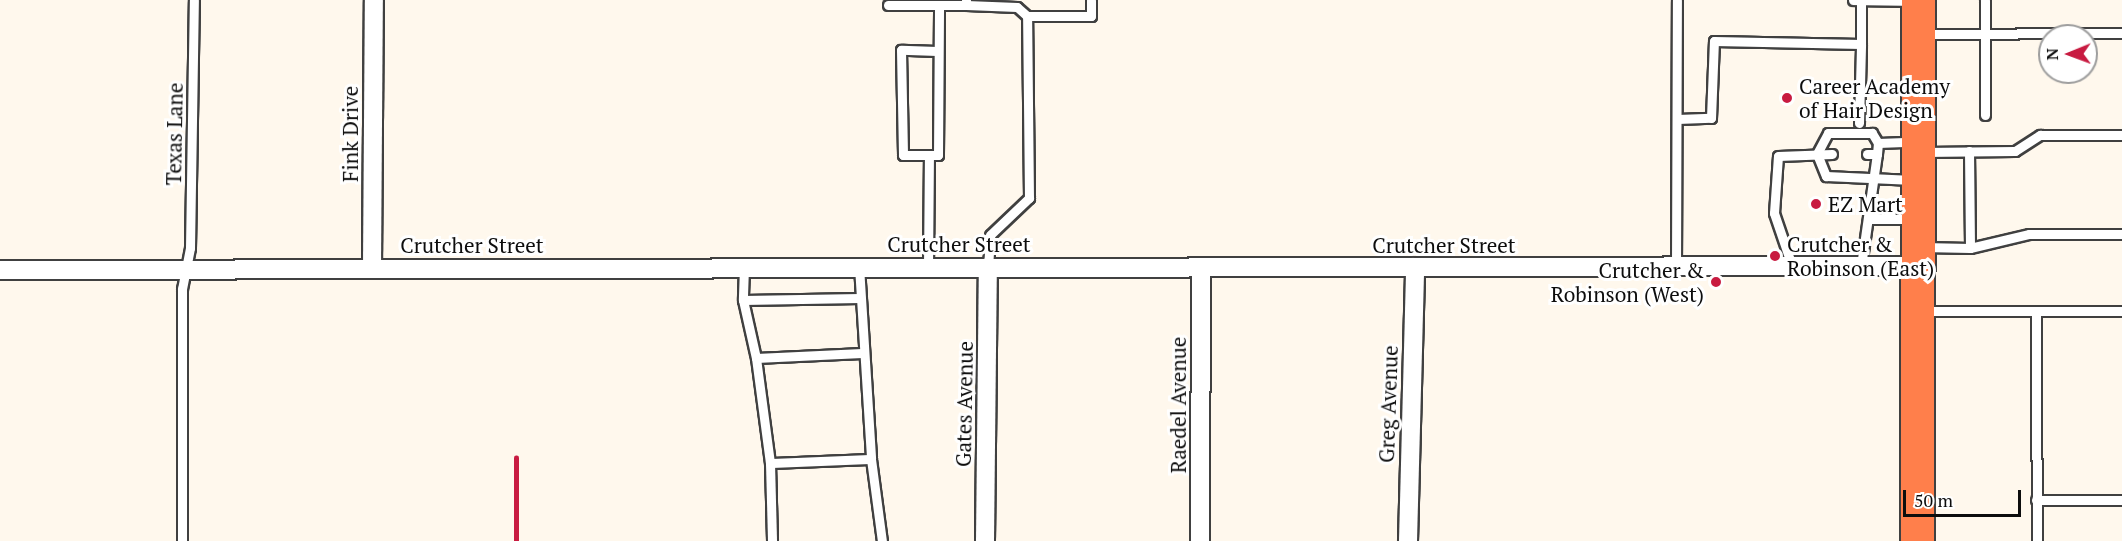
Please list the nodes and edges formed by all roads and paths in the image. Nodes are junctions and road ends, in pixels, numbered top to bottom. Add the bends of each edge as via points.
1 (194, 0) edge
2 (374, 0) edge
3 (1091, 0) edge
4 (1677, 0) edge
5 (1853, 0) edge
6 (1861, 0) edge
7 (1985, 0) edge
8 (1918, 1) edge
9 (966, 3) edge
10 (888, 5) dead end
11 (939, 5) junction
12 (1027, 16) junction
13 (2122, 33) edge
14 (1918, 34) junction
15 (1985, 34) junction
16 (1861, 44) junction
17 (937, 51) junction
18 (1985, 115) dead end
19 (1677, 119) junction
20 (1858, 123) dead end
21 (2122, 135) edge
22 (1878, 143) junction
23 (1969, 151) junction
24 (1817, 154) junction
25 (1832, 154) dead end
26 (1867, 154) dead end
27 (1877, 154) junction
28 (929, 155) junction
29 (1917, 158) junction
30 (1876, 178) junction
31 (1869, 219) junction
32 (2122, 234) edge
33 (1917, 244) junction
34 (1970, 248) junction
35 (859, 266) junction
36 (1792, 266) junction
37 (1861, 266) junction
38 (186, 267) junction
39 (372, 267) junction
40 (744, 267) junction
41 (928, 267) junction
42 (988, 267) junction
43 (1415, 267) junction
44 (1676, 267) junction
45 (1201, 268) junction
46 (0, 270) edge
47 (860, 297) junction
48 (743, 300) junction
49 (1917, 311) junction
50 (2036, 311) junction
51 (2122, 311) edge
52 (862, 353) junction
53 (756, 358) junction
54 (871, 459) junction
55 (770, 463) junction
56 (2036, 500) junction
57 (2122, 500) edge
58 (182, 541) edge
59 (772, 541) edge
60 (882, 541) edge
61 (985, 541) edge
62 (1200, 541) edge
63 (1408, 541) edge
64 (1917, 541) edge
65 (2037, 541) edge

1 - 38 lane, Texas Lane via 190,248
2 - 39 street, Fink Drive
3 - 12 lane via 1091,16
4 - 19 lane
5 - 6 lane
6 - 8 lane
6 - 16 lane
7 - 15 lane
8 - 14 highway
9 - 11 lane
9 - 12 lane via 1017,7
10 - 11 lane
11 - 17 lane
12 - 42 lane via 1029,198 990,235
13 - 15 lane
14 - 15 lane
14 - 29 highway
15 - 18 lane
16 - 19 lane via 1714,41 1711,118
16 - 20 lane
17 - 28 lane via 938,155
17 - 28 lane via 901,50 903,155
19 - 44 lane
21 - 23 lane via 2040,135 2015,151
22 - 24 lane via 1872,133 1828,133
22 - 27 lane
22 - 29 lane
23 - 29 lane
23 - 34 lane
24 - 25 lane
24 - 30 lane via 1826,176
24 - 36 lane via 1778,156 1774,213
26 - 27 lane
27 - 30 lane
28 - 41 lane
29 - 30 lane
29 - 33 highway
30 - 31 lane
31 - 33 lane
31 - 37 lane
32 - 34 lane via 2029,234
33 - 34 lane
33 - 37 street, Crutcher Street
33 - 49 highway
35 - 40 street, Crutcher Street
35 - 41 street, Crutcher Street
35 - 47 lane
36 - 37 street, Crutcher Street
36 - 44 street, Crutcher Street
38 - 39 street, Crutcher Street
38 - 46 street, Crutcher Street
38 - 58 lane, Texas Lane via 182,289
39 - 40 street, Crutcher Street
40 - 48 lane
41 - 42 street, Crutcher Street
42 - 45 street, Crutcher Street
42 - 61 street, Gates Avenue
43 - 44 street, Crutcher Street
43 - 45 street, Crutcher Street
43 - 63 street, Greg Avenue
45 - 62 street, Raedel Avenue
47 - 48 lane
47 - 52 lane
48 - 53 lane
49 - 50 lane
49 - 64 highway
50 - 51 lane
50 - 56 lane
52 - 53 lane
52 - 54 lane
53 - 55 lane
54 - 55 lane
54 - 60 lane
55 - 59 lane
56 - 57 lane
56 - 65 lane

